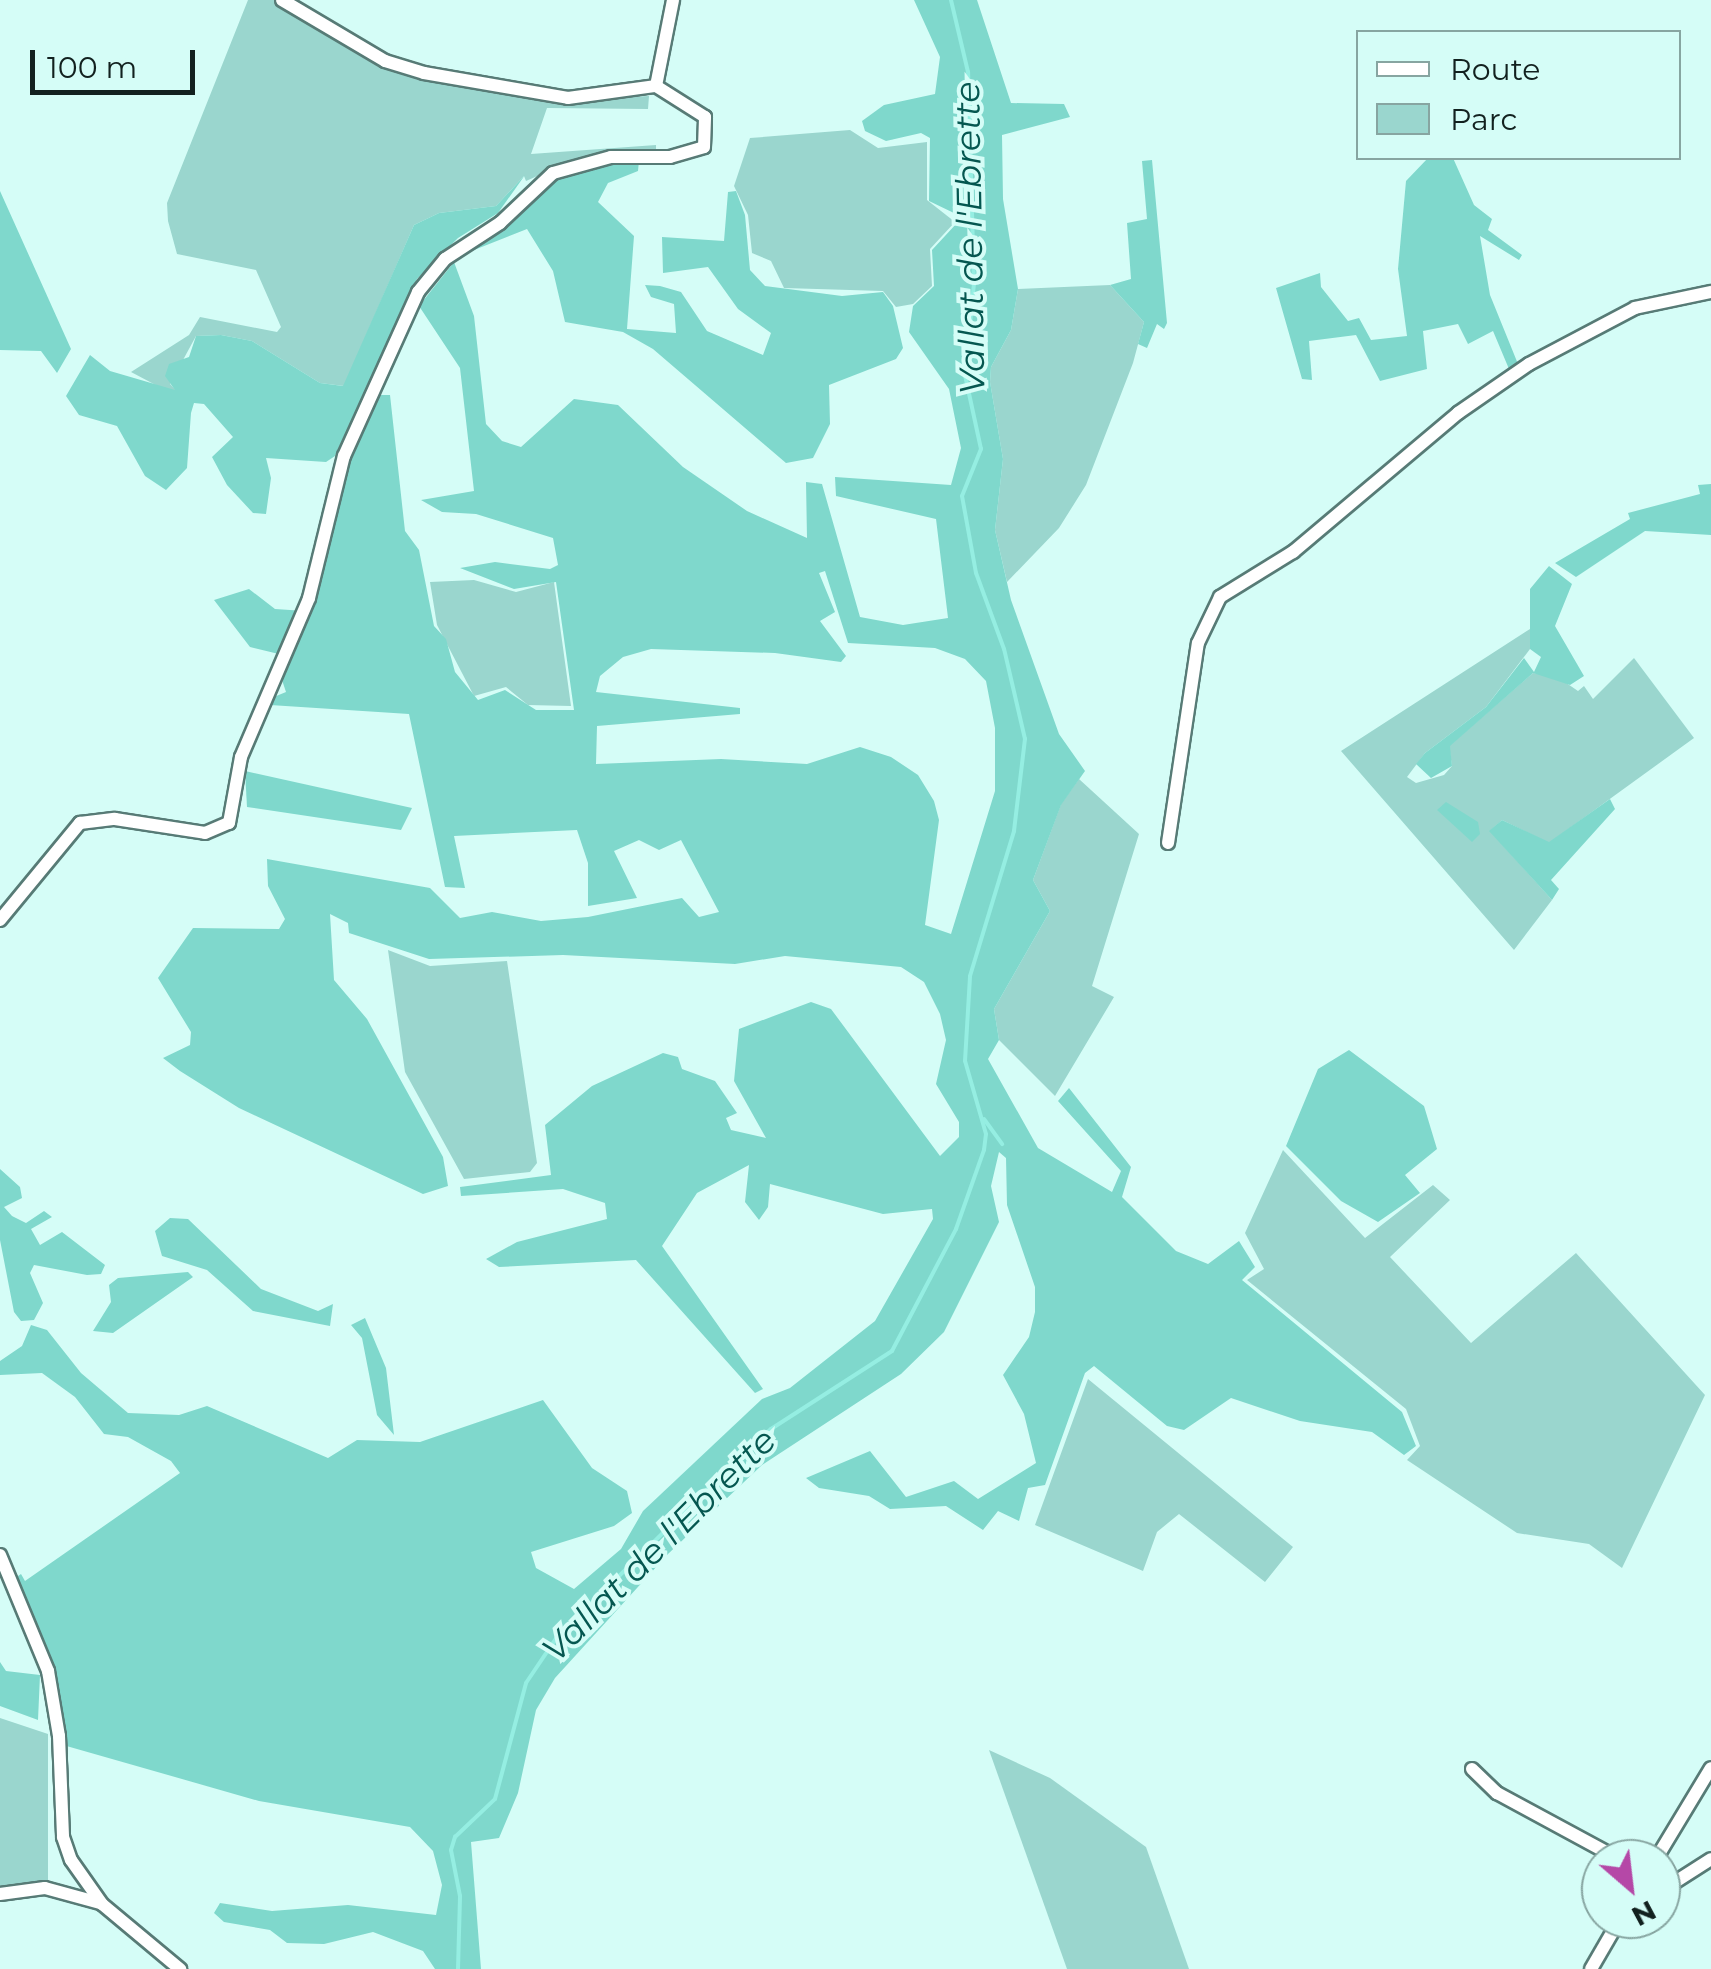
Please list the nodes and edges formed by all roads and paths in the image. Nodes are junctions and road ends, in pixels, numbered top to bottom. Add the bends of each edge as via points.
1 (282, 0) edge
2 (673, 0) edge
3 (656, 86) junction
4 (1711, 292) edge
5 (1168, 843) dead end
6 (0, 920) edge
7 (0, 1555) edge
8 (1711, 1768) edge
9 (1472, 1769) dead end
10 (1582, 1839) edge
11 (1668, 1839) edge
12 (1711, 1858) edge
13 (1681, 1878) edge
14 (0, 1894) edge
15 (102, 1904) junction
16 (1608, 1939) edge
17 (180, 1969) edge
18 (1591, 1969) edge

1 - 3 street via 385,62 424,73 568,98
2 - 3 street
3 - 6 street via 705,118 704,147 670,157 611,157 554,173 426,280 344,456 309,598 241,757 229,822 205,833 116,820 80,823
4 - 5 street via 1636,308 1529,364 1458,413 1293,552 1220,598 1198,643
7 - 15 street via 48,1671 59,1736 63,1837
8 - 11 street
9 - 10 street via 1497,1794
12 - 13 street
14 - 15 street via 45,1888
15 - 17 street
16 - 18 street

